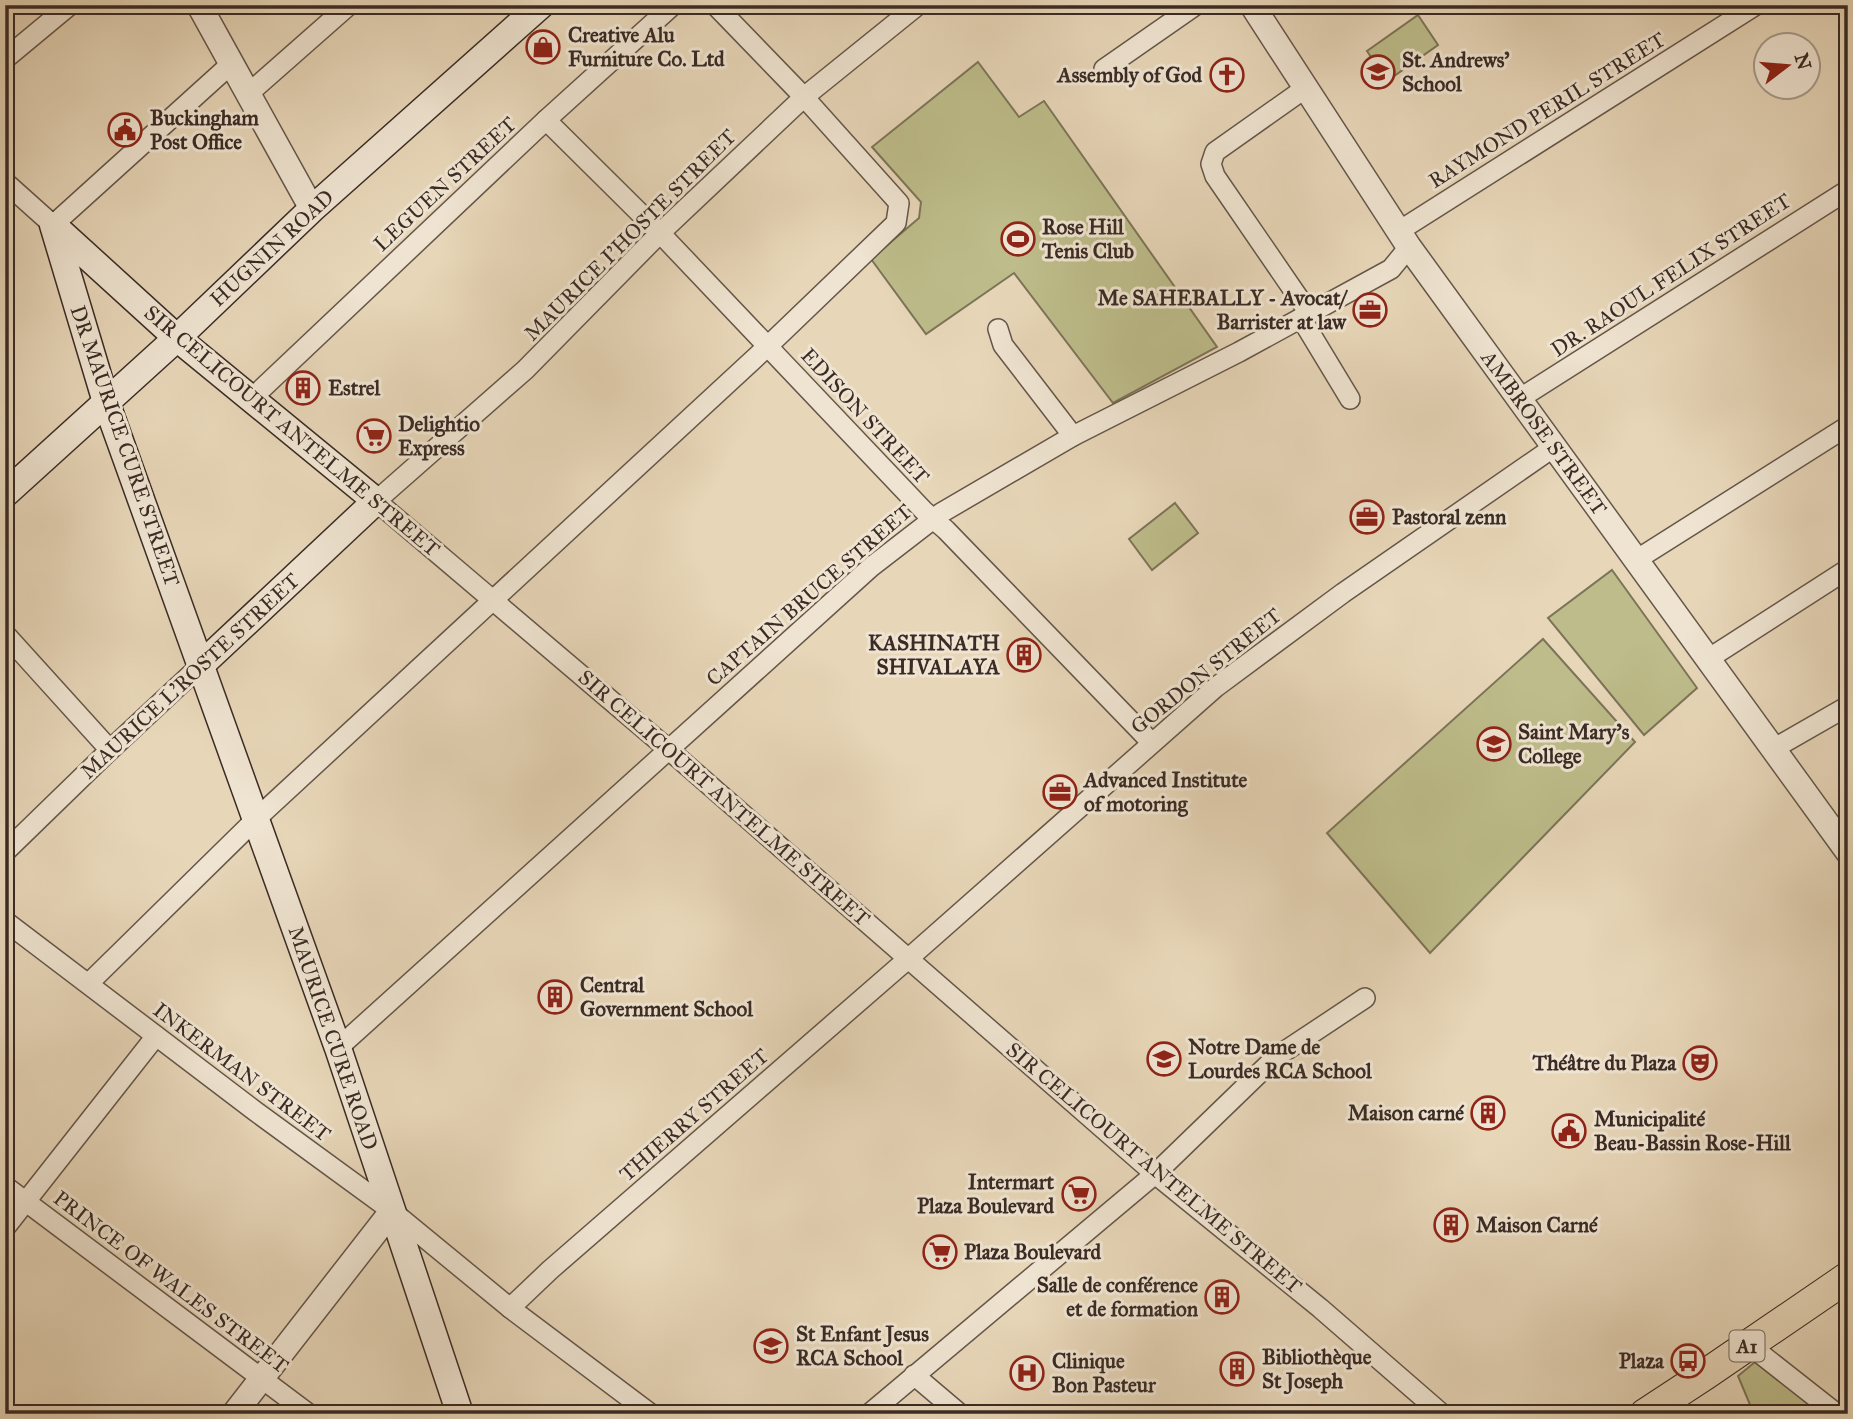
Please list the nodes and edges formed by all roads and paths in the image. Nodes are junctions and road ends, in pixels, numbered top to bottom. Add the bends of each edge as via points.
1 (70, 5) edge
2 (199, 5) edge
3 (349, 5) edge
4 (541, 5) edge
5 (673, 5) edge
6 (715, 5) edge
7 (918, 5) edge
8 (1196, 5) edge
9 (1252, 5) edge
10 (1756, 5) edge
11 (5, 59) edge
12 (231, 64) junction
13 (1104, 69) dead end
14 (1307, 88) junction
15 (248, 94) junction
16 (804, 97) junction
17 (546, 120) junction
18 (5, 182) edge
19 (1848, 190) edge
20 (312, 209) junction
21 (53, 225) junction
22 (660, 233) junction
23 (1404, 239) junction
24 (1305, 315) junction
25 (998, 330) dead end
26 (177, 338) junction
27 (768, 346) junction
28 (251, 399) junction
29 (1350, 399) dead end
30 (1519, 399) junction
31 (106, 402) junction
32 (1848, 426) edge
33 (1073, 436) junction
34 (1554, 447) junction
35 (5, 494) edge
36 (376, 501) junction
37 (932, 519) junction
38 (1636, 560) junction
39 (1848, 569) edge
40 (493, 599) junction
41 (5, 634) edge
42 (1707, 659) junction
43 (201, 665) junction
44 (1848, 706) edge
45 (1152, 743) junction
46 (668, 749) junction
47 (1773, 749) junction
48 (110, 750) junction
49 (256, 819) junction
50 (5, 852) edge
51 (1848, 852) edge
52 (5, 921) edge
53 (909, 958) junction
54 (89, 983) junction
55 (1365, 998) dead end
56 (156, 1036) junction
57 (338, 1048) junction
58 (1156, 1174) junction
59 (5, 1186) edge
60 (25, 1202) junction
61 (392, 1211) junction
62 (5, 1228) edge
63 (1848, 1277) edge
64 (510, 1308) junction
65 (1748, 1345) junction
66 (915, 1375) junction
67 (263, 1378) junction
68 (629, 1407) edge
69 (234, 1414) edge
70 (309, 1414) edge
71 (460, 1414) edge
72 (651, 1414) edge
73 (869, 1414) edge
74 (960, 1414) edge
75 (1442, 1414) edge
76 (1645, 1414) edge
77 (1837, 1414) edge

1 - 11 street
2 - 12 street
3 - 15 street
4 - 20 main road, HUGNIN ROAD
5 - 17 street, LEGUEN STREET
6 - 16 street
7 - 16 street, MAURICE I'HOSTE STREET
8 - 13 street
9 - 14 street, AMBROSE STREET
10 - 23 street, RAYMOND PERIL STREET
12 - 15 street
12 - 21 street
14 - 23 street, AMBROSE STREET
14 - 24 street via 1215,152 1211,164
15 - 20 street
16 - 22 street, MAURICE I'HOSTE STREET
16 - 27 street via 899,203 896,223
17 - 22 street, EDISON STREET
17 - 28 street, LEGUEN STREET
18 - 21 street, SIR CELICOURT ANTELME STREET
19 - 30 street, DR. RAOUL FELIX STREET
20 - 26 main road, HUGNIN ROAD
21 - 26 main road, SIR CELICOURT ANTELME STREET
21 - 31 main road, DR MAURICE CURE STREET
22 - 27 street, EDISON STREET
22 - 36 street, MAURICE I'HOSTE STREET via 525,370
23 - 24 street, CAPTAIN BRUCE STREET via 1391,269
23 - 30 street, AMBROSE STREET
24 - 29 street
24 - 33 street, CAPTAIN BRUCE STREET
25 - 33 street via 1003,345
26 - 28 main road, SIR CELICOURT ANTELME STREET
26 - 31 main road, HUGNIN ROAD
27 - 37 street, EDISON STREET
27 - 40 street
28 - 36 main road, SIR CELICOURT ANTELME STREET
30 - 34 street, AMBROSE STREET
31 - 35 main road, HUGNIN ROAD
31 - 43 main road, DR MAURICE CURE STREET
32 - 38 street
33 - 37 street, CAPTAIN BRUCE STREET
34 - 38 street, AMBROSE STREET
34 - 45 street, GORDON STREET via 1343,593 1216,687
36 - 40 street, SIR CELICOURT ANTELME STREET
36 - 43 main road, MAURICE L'ROSTE STREET
37 - 45 street, EDISON STREET
37 - 46 street, CAPTAIN BRUCE STREET via 871,567
38 - 42 street, AMBROSE STREET
39 - 42 street
40 - 46 street, SIR CELICOURT ANTELME STREET
40 - 49 street
41 - 48 street
42 - 47 street, AMBROSE STREET
43 - 48 street, MAURICE L'ROSTE STREET
43 - 49 main road, MAURICE CURE ROAD
44 - 47 street
45 - 53 street, GORDON STREET
46 - 53 street, SIR CELICOURT ANTELME STREET
46 - 57 street, CAPTAIN BRUCE STREET
47 - 51 street, AMBROSE STREET
48 - 50 street, MAURICE L'ROSTE STREET
49 - 54 street
49 - 57 main road, MAURICE CURE ROAD
52 - 54 street, INKERMAN STREET
53 - 58 street, SIR CELICOURT ANTELME STREET
53 - 64 street, THIERRY STREET
54 - 56 street, INKERMAN STREET
55 - 58 street via 1276,1056
56 - 60 street
56 - 61 street, INKERMAN STREET
57 - 61 main road, MAURICE CURE ROAD
58 - 66 street
58 - 75 street, SIR CELICOURT ANTELME STREET
59 - 60 street, PRINCE OF WALES STREET
60 - 62 street
60 - 67 street, PRINCE OF WALES STREET
61 - 64 street, INKERMAN STREET
61 - 67 street
61 - 71 main road, MAURICE CURE ROAD
63 - 65 main road, A1
64 - 68 street, INKERMAN STREET
65 - 76 main road, A1
65 - 77 street
66 - 73 street
66 - 74 street
67 - 69 street
67 - 70 street, PRINCE OF WALES STREET
68 - 72 street, INKERMAN STREET

